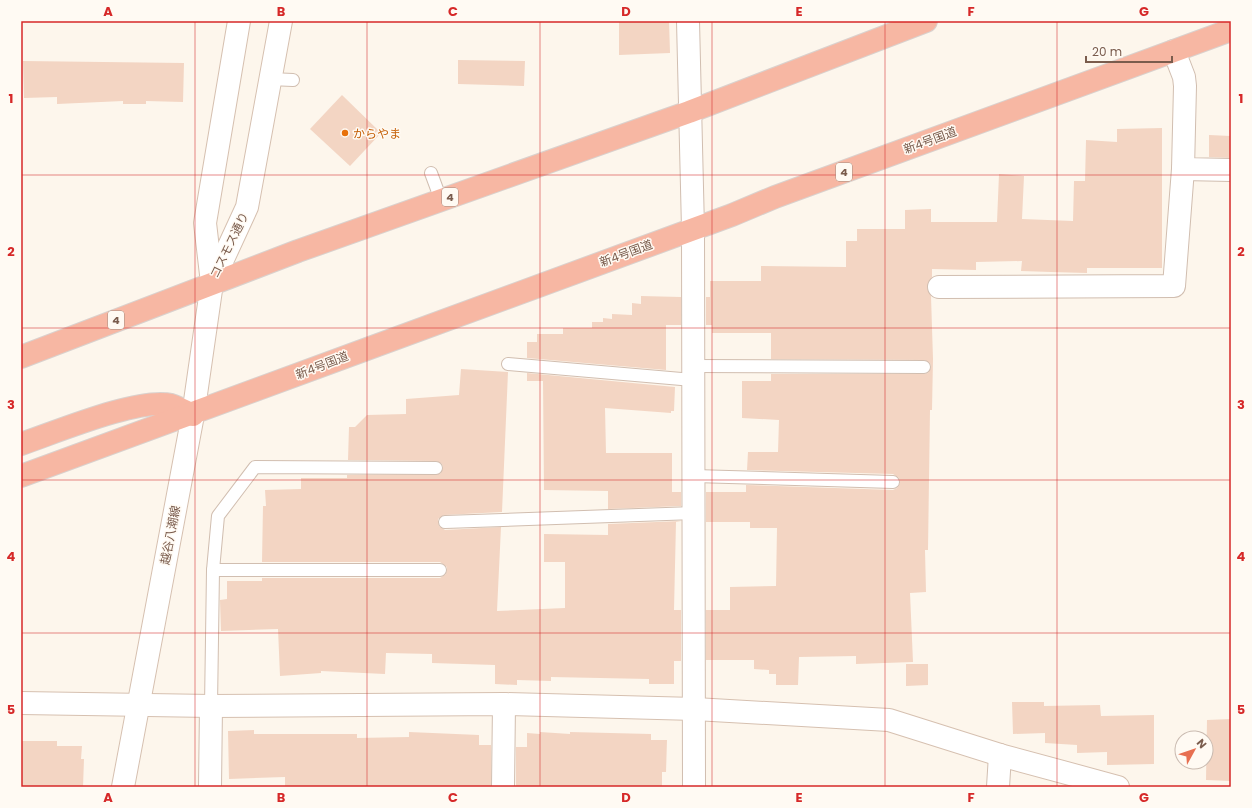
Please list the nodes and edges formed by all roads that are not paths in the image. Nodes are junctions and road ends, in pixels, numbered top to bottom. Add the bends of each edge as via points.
1 (239, 21) edge
2 (281, 21) edge
3 (688, 21) edge
4 (926, 21) edge
5 (1231, 30) edge
6 (1174, 50) junction
7 (270, 80) junction
8 (293, 80) dead end
9 (689, 112) junction
10 (1183, 169) junction
11 (1231, 170) edge
12 (431, 173) dead end
13 (441, 200) junction
14 (693, 229) junction
15 (212, 283) junction
16 (939, 287) dead end
17 (21, 357) edge
18 (508, 364) dead end
19 (924, 367) dead end
20 (693, 373) junction
21 (193, 415) junction
22 (21, 444) edge
23 (436, 468) dead end
24 (21, 476) edge
25 (694, 476) junction
26 (893, 482) dead end
27 (694, 513) junction
28 (445, 522) dead end
29 (213, 570) junction
30 (440, 570) dead end
31 (21, 703) edge
32 (138, 704) junction
33 (504, 704) junction
34 (211, 706) junction
35 (695, 709) junction
36 (1000, 755) junction
37 (1114, 786) edge
38 (123, 787) edge
39 (210, 787) edge
40 (503, 787) edge
41 (694, 787) edge
42 (998, 787) edge

1 - 15 street, コスモス通り via 205,223
2 - 7 street, コスモス通り
3 - 9 street
4 - 9 highway, 4
5 - 6 highway, 新4号国道 / 4
6 - 10 street via 1185,86
6 - 14 highway, 新4号国道 / 4
7 - 8 lane
7 - 15 street, コスモス通り via 248,207
9 - 13 highway, 4
9 - 14 street
10 - 11 street
10 - 16 street via 1174,286
12 - 13 lane
13 - 15 highway, 4
14 - 20 street
14 - 21 highway, 新4号国道 / 4 via 421,328
15 - 17 highway, 4
15 - 21 street, 越谷八潮線
18 - 20 lane
19 - 20 lane
20 - 25 street
21 - 22 highway via 170,405 150,404 114,412
21 - 24 highway, 新4号国道 / 4
21 - 32 street, 越谷八潮線
23 - 29 lane via 254,467 218,516
25 - 26 lane
25 - 27 street
27 - 28 lane
27 - 35 street
29 - 30 lane
29 - 34 lane
31 - 32 street
32 - 34 street
32 - 38 street, 越谷八潮線
33 - 34 street
33 - 35 street
33 - 40 street
34 - 39 street
35 - 36 street via 889,720
35 - 41 street
36 - 37 street
36 - 42 street

